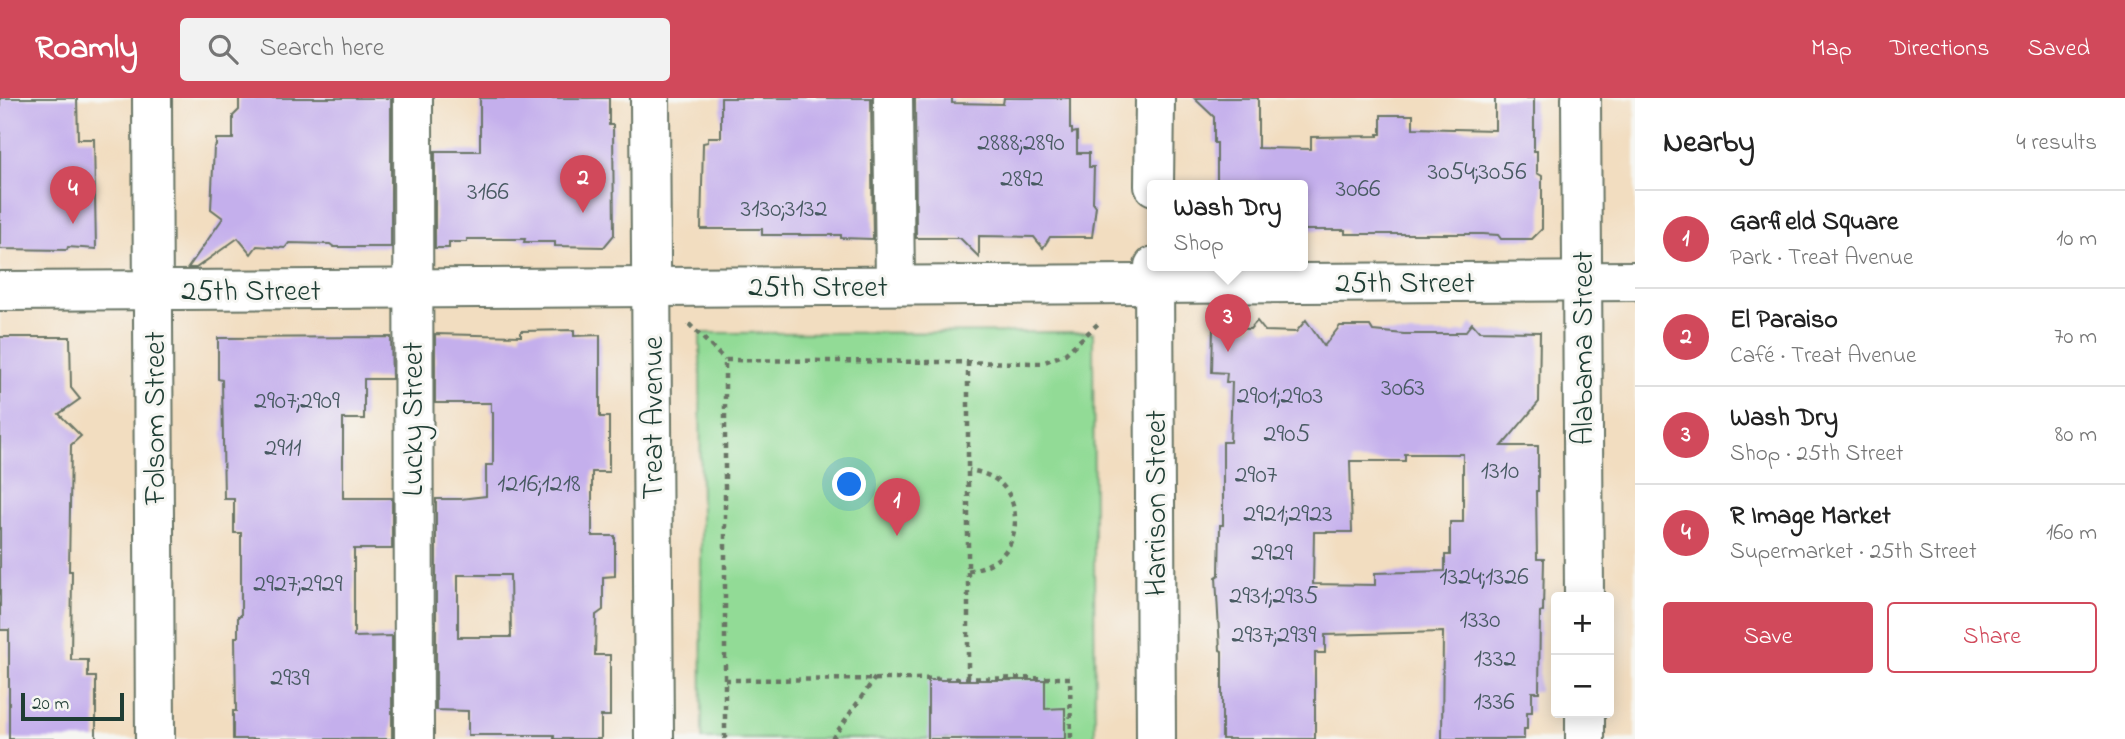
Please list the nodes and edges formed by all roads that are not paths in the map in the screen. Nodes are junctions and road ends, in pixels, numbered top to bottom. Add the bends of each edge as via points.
1 (152, 98) edge
2 (413, 98) edge
3 (650, 98) edge
4 (893, 98) edge
5 (1155, 98) edge
6 (1581, 98) edge
7 (1154, 180) edge
8 (1154, 275) edge
9 (1581, 281) junction
10 (1635, 281) edge
11 (895, 285) junction
12 (652, 287) junction
13 (412, 289) junction
14 (153, 290) junction
15 (0, 291) edge
16 (1584, 592) edge
17 (1585, 718) edge
18 (155, 739) edge
19 (414, 739) edge
20 (654, 739) edge
21 (1156, 739) edge
22 (1585, 739) edge

1 - 14 street, Folsom Street
2 - 13 street, Lucky Street
3 - 12 street, Treat Avenue
4 - 11 street
5 - 7 street
6 - 9 street, Alabama Street
8 - 9 street, 25th Street
8 - 11 street, 25th Street
8 - 21 street, Harrison Street
9 - 10 street, 25th Street
9 - 16 street, Alabama Street
11 - 12 street, 25th Street
12 - 13 street, 25th Street
12 - 20 street, Treat Avenue
13 - 14 street, 25th Street
13 - 19 street, Lucky Street
14 - 15 street, 25th Street
14 - 18 street, Folsom Street
17 - 22 street

